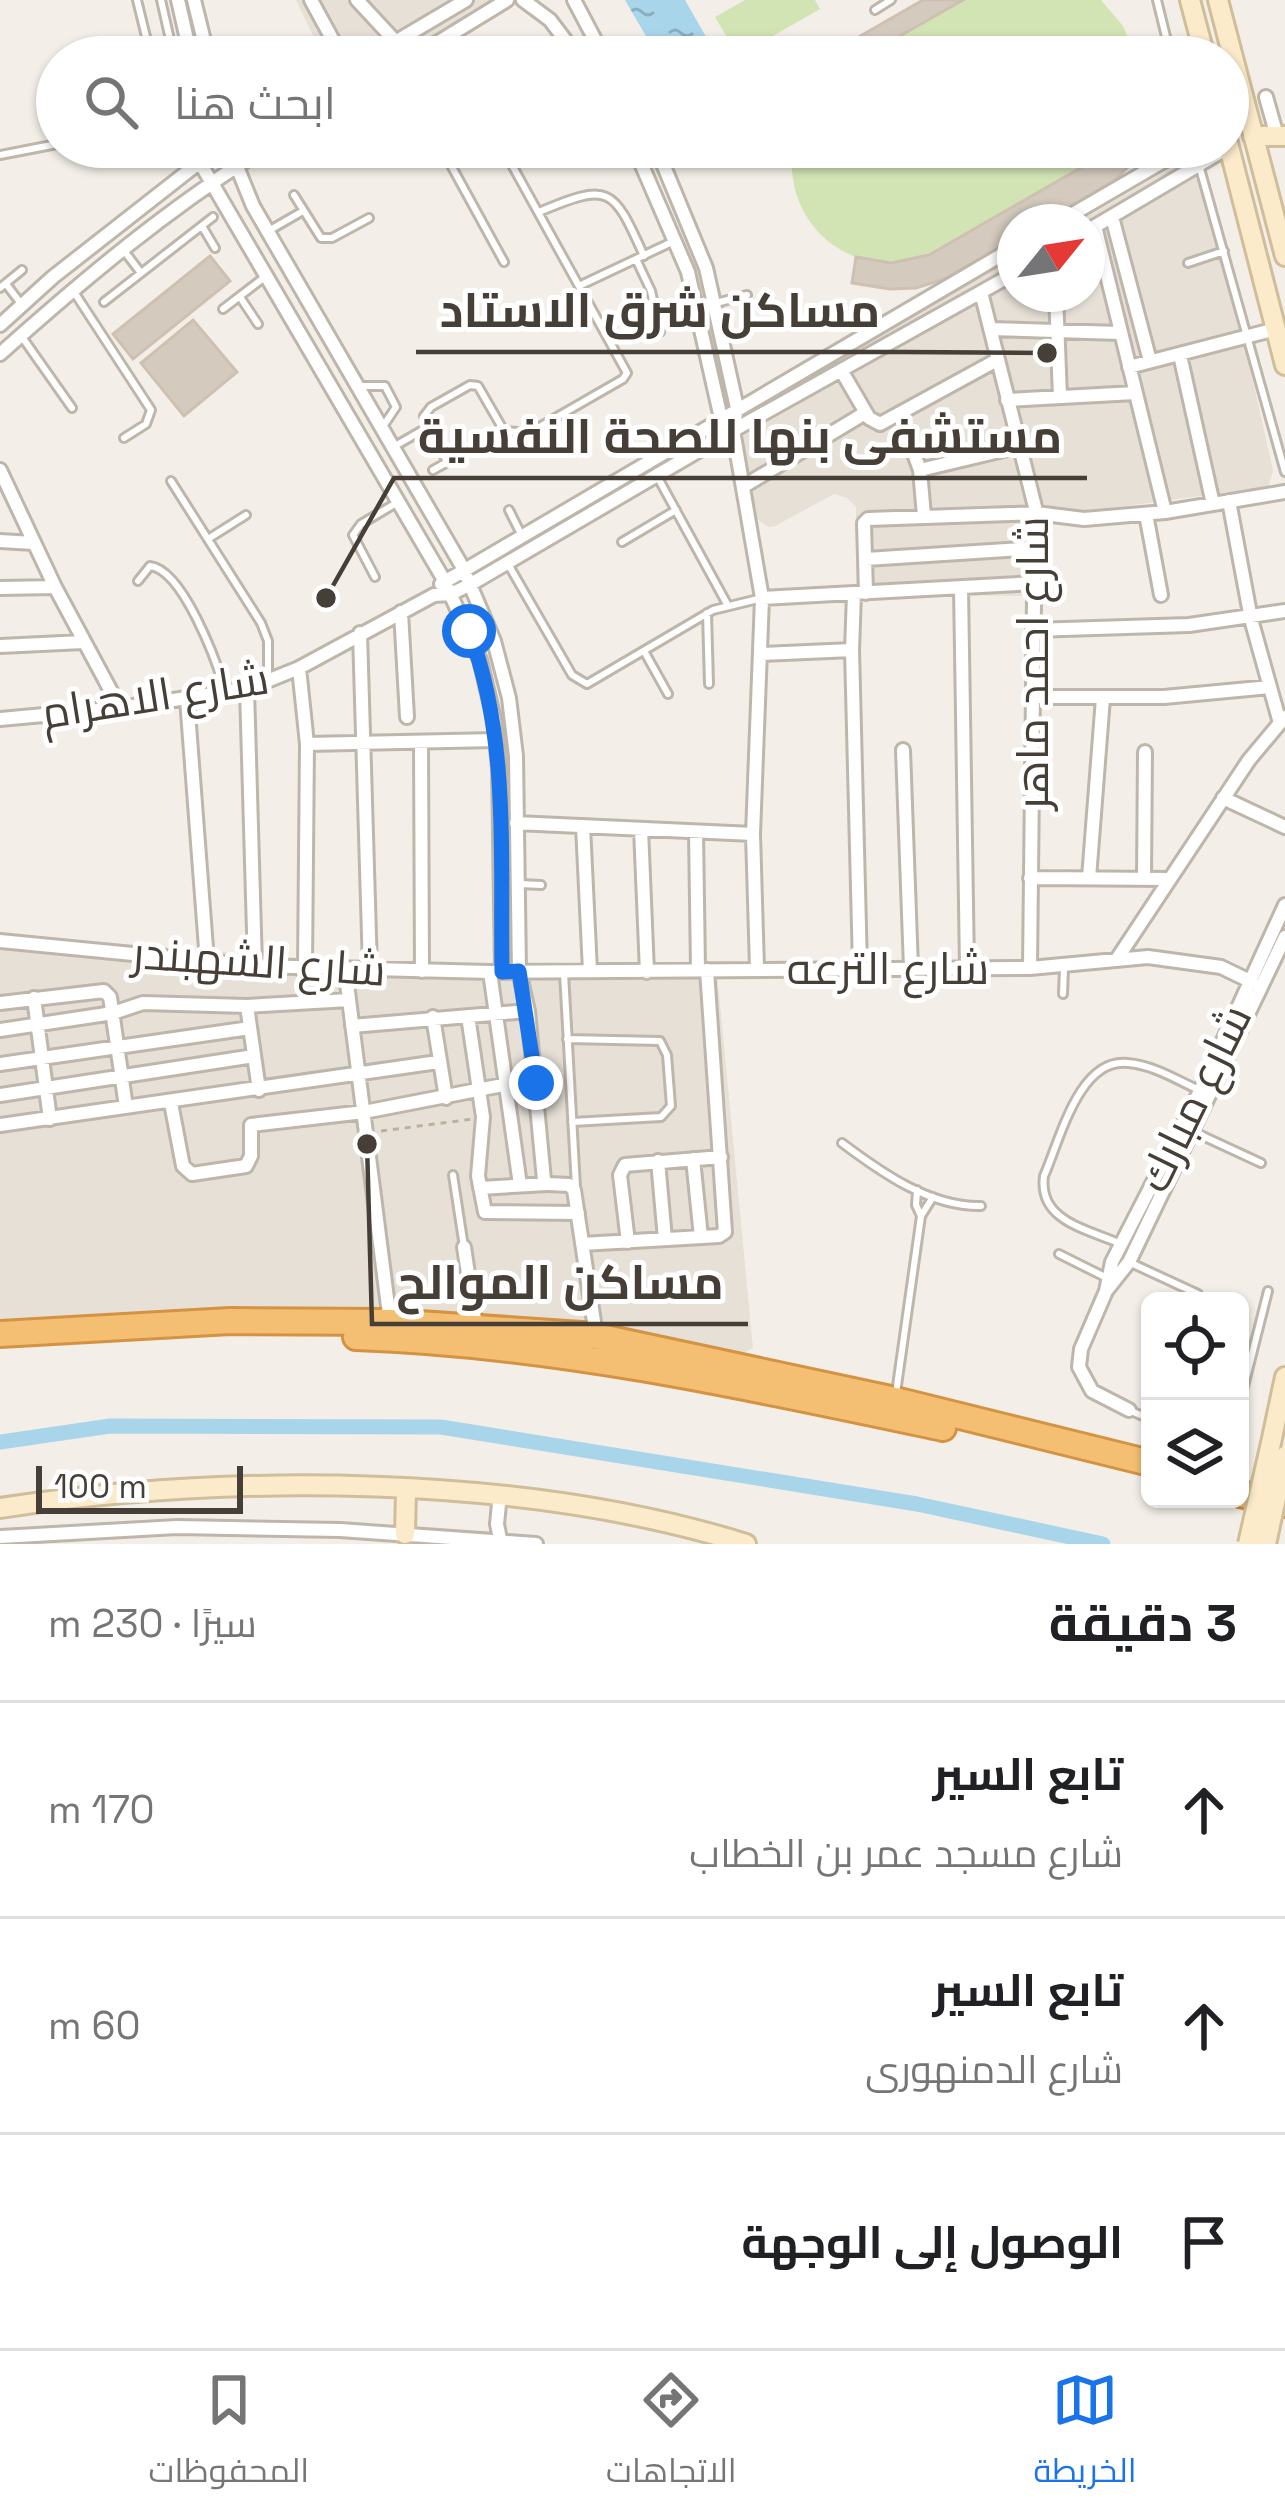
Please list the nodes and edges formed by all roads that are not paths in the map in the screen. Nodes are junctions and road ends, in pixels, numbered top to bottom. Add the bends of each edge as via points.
1 (137, 0) edge
2 (160, 0) edge
3 (178, 0) edge
4 (194, 0) edge
5 (311, 0) edge
6 (357, 0) edge
7 (507, 0) edge
8 (523, 0) edge
9 (574, 0) edge
10 (891, 0) edge
11 (1157, 0) edge
12 (1190, 0) edge
13 (1218, 0) edge
14 (461, 1) edge
15 (875, 10) dead end
16 (146, 36) edge
17 (169, 36) edge
18 (186, 36) edge
19 (203, 36) edge
20 (331, 36) edge
21 (390, 36) edge
22 (406, 36) edge
23 (448, 36) edge
24 (562, 36) edge
25 (593, 36) edge
26 (1166, 36) edge
27 (1199, 36) edge
28 (1227, 36) edge
29 (1266, 97) dead end
30 (1249, 120) edge
31 (1253, 136) junction
32 (1281, 136) edge
33 (36, 148) edge
34 (0, 155) edge
35 (190, 168) edge
36 (203, 168) edge
37 (232, 168) edge
38 (236, 168) edge
39 (453, 168) edge
40 (514, 168) edge
41 (643, 168) edge
42 (665, 168) edge
43 (1154, 168) edge
44 (1194, 168) edge
45 (1200, 168) edge
46 (1234, 168) edge
47 (211, 182) junction
48 (293, 195) dead end
49 (1091, 204) edge
50 (303, 212) junction
51 (539, 212) junction
52 (213, 217) dead end
53 (1112, 217) junction
54 (369, 218) dead end
55 (1105, 221) edge
56 (202, 226) junction
57 (268, 231) junction
58 (696, 238) junction
59 (677, 243) junction
60 (215, 248) dead end
61 (123, 250) junction
62 (1224, 251) junction
63 (1285, 256) edge
64 (640, 257) junction
65 (997, 257) edge
66 (504, 262) dead end
67 (1188, 263) dead end
68 (22, 270) dead end
69 (141, 273) junction
70 (266, 276) junction
71 (1105, 279) edge
72 (997, 283) edge
73 (581, 285) junction
74 (3, 286) edge
75 (73, 290) junction
76 (981, 292) junction
77 (239, 296) junction
78 (747, 296) dead end
79 (695, 297) junction
80 (714, 299) junction
81 (104, 302) dead end
82 (22, 305) junction
83 (223, 309) dead end
84 (1057, 312) edge
85 (38, 320) junction
86 (258, 324) dead end
87 (0, 325) edge
88 (990, 329) junction
89 (1276, 329) junction
90 (1058, 331) junction
91 (660, 332) dead end
92 (1120, 333) junction
93 (21, 335) junction
94 (1247, 336) junction
95 (0, 354) edge
96 (1180, 355) junction
97 (997, 359) junction
98 (1150, 361) junction
99 (1285, 364) edge
100 (1129, 367) junction
101 (841, 370) junction
102 (358, 386) junction
103 (734, 391) junction
104 (1135, 393) junction
105 (715, 397) junction
106 (1060, 397) junction
107 (1006, 400) junction
108 (71, 408) dead end
109 (737, 408) junction
110 (865, 413) junction
111 (900, 416) junction
112 (719, 418) junction
113 (428, 427) junction
114 (734, 430) junction
115 (504, 431) junction
116 (124, 438) dead end
117 (388, 439) junction
118 (1020, 446) junction
119 (369, 452) junction
120 (447, 462) junction
121 (0, 470) edge
122 (433, 470) dead end
123 (920, 470) junction
124 (1285, 472) edge
125 (657, 475) junction
126 (171, 481) dead end
127 (4, 484) edge
128 (743, 486) junction
129 (1285, 492) edge
130 (1229, 501) junction
131 (398, 502) junction
132 (1213, 504) junction
133 (509, 510) dead end
134 (676, 510) junction
135 (1165, 512) junction
136 (1036, 513) junction
137 (1146, 514) junction
138 (246, 515) dead end
139 (924, 516) junction
140 (521, 534) junction
141 (208, 539) junction
142 (0, 541) edge
143 (622, 542) dead end
144 (33, 543) junction
145 (1036, 548) junction
146 (866, 559) junction
147 (507, 562) junction
148 (463, 568) junction
149 (375, 577) dead end
150 (444, 580) junction
151 (138, 581) dead end
152 (1035, 583) junction
153 (471, 584) junction
154 (55, 587) junction
155 (0, 588) edge
156 (961, 588) junction
157 (860, 593) junction
158 (452, 594) junction
159 (434, 595) junction
160 (1162, 595) dead end
161 (762, 598) junction
162 (728, 604) junction
163 (1285, 611) edge
164 (401, 612) junction
165 (706, 613) junction
166 (1251, 619) junction
167 (1033, 630) junction
168 (360, 633) junction
169 (83, 642) junction
170 (0, 646) edge
171 (852, 650) junction
172 (644, 651) junction
173 (760, 654) junction
174 (299, 668) junction
175 (268, 683) junction
176 (709, 684) dead end
177 (1270, 687) junction
178 (247, 689) junction
179 (226, 693) junction
180 (668, 694) dead end
181 (1033, 698) junction
182 (1103, 698) junction
183 (187, 699) junction
184 (120, 709) junction
185 (407, 717) dead end
186 (0, 719) edge
187 (1282, 720) edge
188 (496, 740) junction
189 (421, 743) junction
190 (307, 744) junction
191 (361, 744) junction
192 (903, 750) dead end
193 (1145, 752) dead end
194 (1223, 798) junction
195 (516, 823) junction
196 (584, 826) junction
197 (1285, 827) edge
198 (641, 829) junction
199 (696, 832) junction
200 (753, 834) junction
201 (1030, 878) junction
202 (1088, 878) junction
203 (1144, 878) junction
204 (1170, 879) junction
205 (517, 884) junction
206 (541, 885) dead end
207 (1285, 905) edge
208 (1285, 937) edge
209 (0, 941) edge
210 (1117, 959) junction
211 (207, 961) junction
212 (1064, 964) junction
213 (255, 966) junction
214 (860, 967) junction
215 (968, 967) junction
216 (305, 968) junction
217 (345, 968) junction
218 (757, 968) junction
219 (911, 968) junction
220 (1030, 968) junction
221 (370, 969) junction
222 (422, 970) junction
223 (703, 970) junction
224 (519, 971) junction
225 (590, 971) junction
226 (496, 972) junction
227 (564, 972) junction
228 (647, 972) junction
229 (1252, 982) junction
230 (1063, 994) dead end
231 (34, 998) junction
232 (349, 1000) junction
233 (0, 1003) edge
234 (247, 1006) junction
235 (528, 1011) junction
236 (112, 1013) junction
237 (495, 1014) junction
238 (468, 1016) junction
239 (433, 1017) junction
240 (38, 1025) junction
241 (352, 1026) junction
242 (250, 1028) junction
243 (0, 1030) edge
244 (568, 1039) junction
245 (118, 1047) junction
246 (254, 1056) junction
247 (41, 1059) junction
248 (439, 1062) junction
249 (0, 1064) edge
250 (358, 1075) junction
251 (122, 1078) junction
252 (536, 1083) junction
253 (508, 1084) junction
254 (45, 1088) junction
255 (259, 1090) junction
256 (478, 1090) junction
257 (1204, 1093) junction
258 (0, 1095) edge
259 (446, 1098) junction
260 (171, 1103) junction
261 (126, 1107) junction
262 (364, 1112) junction
263 (50, 1119) junction
264 (572, 1122) junction
265 (0, 1125) edge
266 (1192, 1131) junction
267 (842, 1143) dead end
268 (721, 1157) junction
269 (693, 1159) junction
270 (658, 1162) junction
271 (1261, 1163) dead end
272 (453, 1175) dead end
273 (547, 1184) junction
274 (520, 1185) junction
275 (480, 1188) junction
276 (917, 1190) junction
277 (576, 1197) junction
278 (933, 1197) junction
279 (982, 1206) dead end
280 (578, 1213) junction
281 (921, 1216) junction
282 (700, 1237) junction
283 (665, 1239) junction
284 (628, 1242) junction
285 (582, 1244) junction
286 (464, 1247) joint
287 (1059, 1254) dead end
288 (1122, 1254) junction
289 (1107, 1284) junction
290 (1268, 1291) dead end
291 (1194, 1292) edge
292 (390, 1322) junction
293 (0, 1334) edge
294 (476, 1336) junction
295 (596, 1336) junction
296 (0, 1348) edge
297 (1285, 1377) edge
298 (895, 1400) junction
299 (1241, 1400) edge
300 (1129, 1410) joint
301 (1141, 1415) edge
302 (1278, 1450) edge
303 (1141, 1467) edge
304 (1141, 1467) edge
305 (1249, 1482) edge
306 (1285, 1488) edge
307 (406, 1490) junction
308 (500, 1494) junction
309 (1249, 1496) edge
310 (1285, 1504) edge
311 (0, 1508) edge
312 (177, 1527) junction
313 (115, 1528) junction
314 (405, 1534) junction
315 (340, 1537) edge
316 (0, 1538) edge
317 (500, 1542) edge
318 (115, 1544) edge
319 (179, 1544) edge
320 (536, 1544) edge
321 (746, 1544) edge
322 (1248, 1544) edge
323 (1265, 1544) edge

1 - 16 lane
2 - 17 lane
3 - 18 street
4 - 19 street
5 - 20 street
6 - 21 street
7 - 23 street
8 - 24 street
9 - 25 street
10 - 15 lane
11 - 26 lane
12 - 27 main road
13 - 28 main road
14 - 22 street
29 - 32 street
30 - 31 main road
31 - 32 main road
31 - 63 main road
33 - 34 lane
35 - 82 street
36 - 47 street
37 - 47 street
38 - 57 street
39 - 66 lane
40 - 51 lane
41 - 59 street
42 - 58 street
43 - 49 street
44 - 53 street
45 - 62 lane
46 - 89 main road
47 - 61 street
47 - 70 street
48 - 50 lane
50 - 54 lane via 326,239
50 - 57 lane
51 - 64 lane via 587,192 604,194 618,203
51 - 73 lane
52 - 56 lane
53 - 55 street
53 - 98 street
56 - 60 lane
56 - 69 lane
57 - 102 street
58 - 59 street
58 - 80 street
59 - 64 lane
59 - 79 street
61 - 69 lane
61 - 75 street
62 - 67 lane
62 - 94 lane
64 - 73 lane
64 - 91 lane
65 - 109 street
68 - 74 lane
69 - 81 lane
70 - 77 lane
70 - 119 street
71 - 92 street
72 - 76 street
73 - 115 lane via 626,377 529,434
74 - 82 lane
75 - 85 street
75 - 116 lane via 151,410 146,424
76 - 88 street, شارع احمد ماهر
76 - 101 street
77 - 83 lane
77 - 86 lane
78 - 80 lane
79 - 80 street
79 - 105 street
80 - 103 street
82 - 85 street
82 - 87 street
84 - 90 street
85 - 93 street
88 - 90 street
88 - 97 street, شارع احمد ماهر
89 - 94 street
89 - 99 main road
90 - 92 street
90 - 106 street
92 - 100 street
93 - 95 street
93 - 108 lane
94 - 96 street
94 - 124 lane
96 - 98 street
96 - 132 street
97 - 107 street, شارع احمد ماهر
97 - 111 street
98 - 100 street
100 - 104 street
101 - 110 street
101 - 114 street
102 - 117 street
102 - 117 lane via 390,391 396,407
103 - 105 street
103 - 109 street
104 - 106 street
104 - 135 street
105 - 112 street
106 - 107 street
107 - 118 street, شارع احمد ماهر
109 - 112 street
109 - 114 street
110 - 111 street via 880,424
110 - 128 street
111 - 123 street
112 - 114 street
112 - 140 street
113 - 115 lane via 426,410 473,384
113 - 117 lane
113 - 120 lane
114 - 125 street
114 - 128 street
115 - 120 lane
117 - 119 street
117 - 148 street
118 - 123 street
118 - 136 street, شارع احمد ماهر
119 - 131 street
120 - 122 lane
121 - 127 street
123 - 139 street
125 - 134 lane
125 - 147 street
126 - 141 lane
127 - 144 street
128 - 161 street
129 - 130 street
130 - 132 street
130 - 166 street
131 - 149 lane via 353,535
131 - 150 street
132 - 135 street
133 - 140 lane
134 - 143 lane
134 - 162 lane
135 - 137 street
136 - 137 street
136 - 139 street
136 - 145 street, شارع احمد ماهر
137 - 160 street
138 - 141 lane
139 - 146 street via 868,519
140 - 148 street
141 - 175 lane via 265,632
142 - 144 street
144 - 154 street
145 - 146 street
145 - 152 street, شارع احمد ماهر
146 - 157 street
147 - 153 street
147 - 172 lane via 578,682 595,681
148 - 150 street
148 - 153 street
150 - 158 street
150 - 159 street
151 - 179 lane via 151,566 165,571 212,645
152 - 156 street
152 - 167 street, شارع احمد ماهر
153 - 158 street
153 - 195 street via 509,698
154 - 155 street
154 - 169 street
156 - 157 street
156 - 215 street
157 - 161 street
157 - 171 street
158 - 159 street
158 - 188 street via 480,660
159 - 164 street, شارع الاهرام
161 - 162 lane
161 - 173 street
162 - 165 lane
163 - 166 street
164 - 168 street, شارع الاهرام
164 - 185 street
165 - 172 lane
165 - 176 lane
166 - 167 street
166 - 177 street
167 - 181 street, شارع احمد ماهر
168 - 174 street, شارع الاهرام
168 - 191 street
169 - 170 street
169 - 184 street
171 - 173 street
171 - 214 street
172 - 180 lane
173 - 200 street
174 - 175 street, شارع الاهرام
174 - 190 street
175 - 178 street, شارع الاهرام
177 - 182 street
177 - 187 street
178 - 179 street, شارع الاهرام
178 - 213 street
179 - 183 street, شارع الاهرام
181 - 182 street
181 - 201 street, شارع احمد ماهر
182 - 202 street
183 - 184 street, شارع الاهرام
183 - 211 street
184 - 186 street, شارع الاهرام
187 - 194 street
188 - 189 street
188 - 226 street
189 - 191 street
189 - 222 street
190 - 191 street
190 - 216 street
191 - 221 street
192 - 219 street
193 - 203 street
194 - 197 street
194 - 204 street
195 - 196 street
195 - 205 street
196 - 198 street
196 - 225 street
198 - 199 street
198 - 228 street
199 - 200 street
199 - 223 street
200 - 218 street
201 - 202 street
201 - 220 street, شارع احمد ماهر
202 - 203 street
203 - 204 street
204 - 210 street
205 - 206 lane
205 - 224 street
207 - 229 street, شارع مبارك
208 - 257 street, شارع مبارك
209 - 211 street, شارع الشهبندر
210 - 212 street, شارع الترعه
210 - 229 street, شارع الترعه via 1185,960
211 - 213 street, شارع الشهبندر
212 - 220 street, شارع الترعه
212 - 230 lane
213 - 216 street, شارع الشهبندر
214 - 218 street, شارع الترعه
214 - 219 street, شارع الترعه
215 - 219 street, شارع الترعه
215 - 220 street, شارع الترعه
216 - 217 street, شارع الشهبندر
217 - 221 street, شارع الشهبندر
217 - 232 street
218 - 223 street, شارع الترعه
221 - 222 street, شارع الشهبندر
222 - 226 street, شارع الشهبندر
223 - 228 street, شارع الترعه
223 - 268 street
224 - 226 street, شارع الشهبندر
224 - 227 street, شارع الترعه
224 - 235 street
225 - 227 street, شارع الترعه
225 - 228 street, شارع الترعه
226 - 237 street
227 - 244 lane
229 - 257 street, شارع مبارك
231 - 233 street
231 - 236 street via 96,989 110,997
231 - 240 street
232 - 234 street
232 - 241 street
234 - 236 street via 143,1004
234 - 242 street
235 - 237 street
235 - 252 street
236 - 240 street
236 - 245 street
237 - 238 street
237 - 253 street
238 - 239 street
238 - 256 street
239 - 241 street
239 - 248 street
240 - 243 street
240 - 247 street
241 - 250 street
242 - 245 street
242 - 246 street
244 - 264 lane
244 - 264 lane via 660,1041 671,1106 661,1117
245 - 247 street
245 - 251 street
246 - 251 street
246 - 255 street
247 - 249 street
247 - 254 street
248 - 250 street
248 - 259 street
250 - 255 street
250 - 262 street
251 - 254 street
251 - 261 street
252 - 253 street
252 - 273 street
253 - 256 street
253 - 274 street
254 - 258 street
254 - 263 street
255 - 260 street
256 - 259 street
256 - 275 street
257 - 266 street, شارع مبارك
257 - 288 street, شارع مبارك
257 - 288 lane via 1122,1061 1085,1081 1042,1190 1055,1215
259 - 262 street
260 - 261 street
260 - 262 street via 183,1166 192,1174 247,1166 251,1125
261 - 263 street
262 - 292 street
263 - 265 street
264 - 277 lane
266 - 271 lane
266 - 288 street, شارع مبارك
267 - 276 lane
268 - 269 street
268 - 282 street via 725,1232
269 - 270 street
269 - 282 street
270 - 283 street
270 - 284 street via 621,1170
272 - 286 lane
273 - 274 street
273 - 277 street via 569,1185
274 - 275 street
275 - 280 street via 491,1215
276 - 278 lane
276 - 281 lane
277 - 280 street
278 - 279 lane
278 - 281 lane
280 - 285 street
281 - 298 lane
282 - 283 street
283 - 284 street
284 - 285 street
285 - 295 street
286 - 294 street
287 - 289 lane
288 - 289 street, شارع مبارك
288 - 291 lane
289 - 300 street, شارع مبارك via 1078,1367 1092,1391
290 - 299 lane
292 - 293 highway
292 - 294 highway
294 - 295 highway
294 - 296 highway via 276,1335
294 - 304 highway
295 - 298 highway
297 - 302 main road
298 - 303 highway
300 - 301 lane
302 - 322 main road, bridge
302 - 323 main road, bridge
305 - 306 highway
307 - 308 main road
307 - 311 main road via 178,1491
307 - 314 main road
308 - 317 street
308 - 321 main road via 614,1511
309 - 310 highway
312 - 313 street
312 - 315 street
312 - 319 street
313 - 316 street
313 - 318 street
314 - 315 street
314 - 317 street
317 - 320 street

